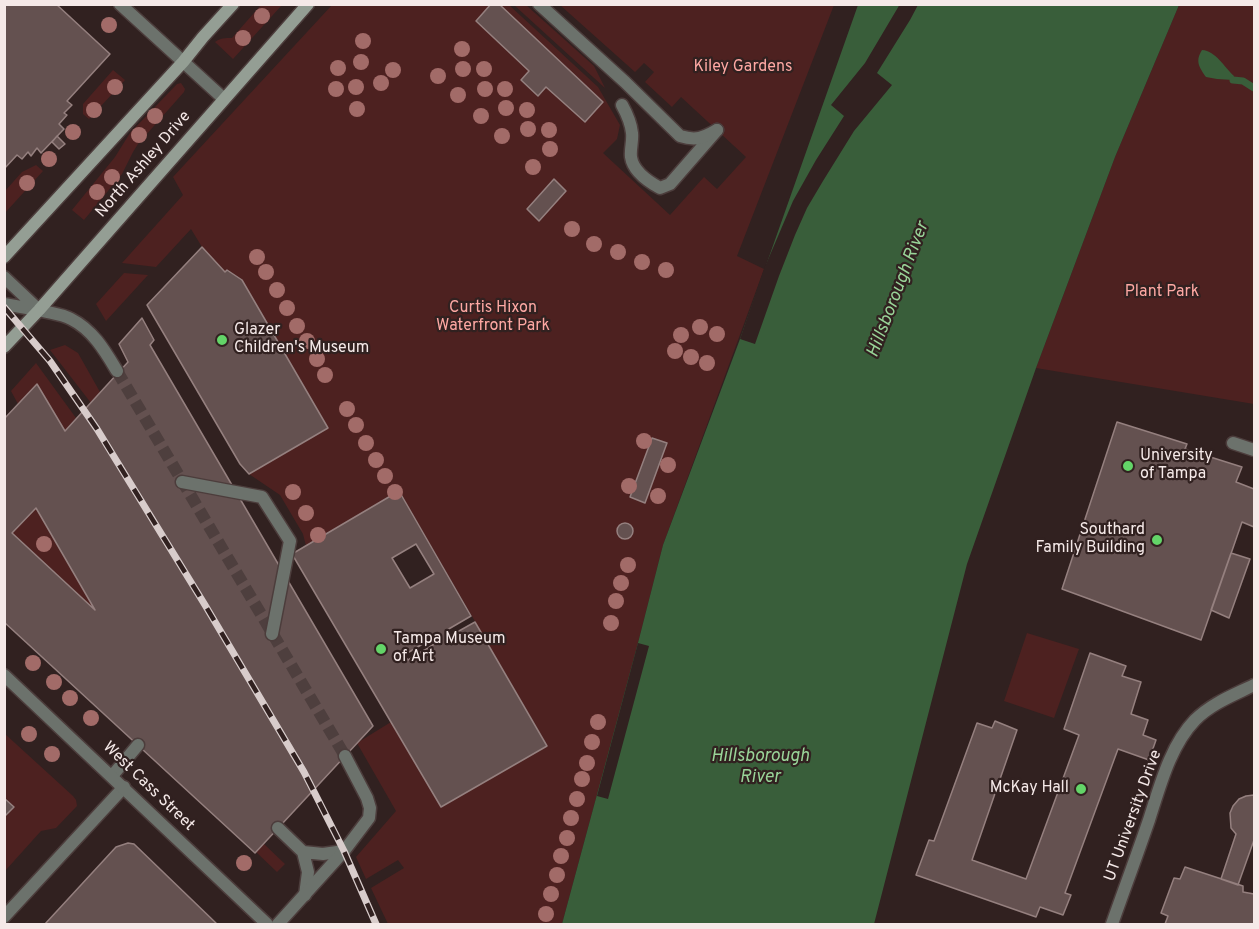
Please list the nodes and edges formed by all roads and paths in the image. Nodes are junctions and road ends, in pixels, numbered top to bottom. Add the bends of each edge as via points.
1 (120, 4) edge
2 (233, 4) edge
3 (308, 4) edge
4 (539, 4) edge
5 (183, 62) junction
6 (224, 99) junction
7 (622, 105) dead end
8 (4, 257) edge
9 (4, 276) edge
10 (4, 304) edge
11 (39, 310) junction
12 (4, 347) edge
13 (117, 371) tunnel mouth
14 (1233, 443) dead end
15 (1254, 450) edge
16 (182, 482) dead end
17 (272, 634) dead end
18 (4, 675) edge
19 (1254, 686) edge
20 (138, 745) dead end
21 (345, 756) tunnel mouth
22 (112, 776) junction
23 (124, 787) junction
24 (278, 828) dead end
25 (344, 851) junction
26 (303, 852) junction
27 (305, 895) junction
28 (4, 917) edge
29 (267, 924) edge
30 (278, 924) edge
31 (1112, 924) edge

1 - 5 street
2 - 5 main road
3 - 6 main road, North Ashley Drive
4 - 7 street via 681,136 692,140 717,130 670,184 660,188 650,183 631,160 632,135
5 - 6 street
5 - 8 main road
6 - 11 main road, North Ashley Drive
9 - 11 street
10 - 11 street
11 - 12 main road, North Ashley Drive
11 - 13 street via 70,318 88,330
14 - 15 street
16 - 17 street via 262,496 290,541
18 - 22 street, West Cass Street
19 - 31 street, UT University Drive via 1212,706 1181,738
20 - 22 street
21 - 25 street via 370,808 369,818
22 - 23 street, West Cass Street
23 - 28 street
23 - 29 street, West Cass Street
24 - 26 street
25 - 26 street
25 - 27 street
26 - 27 street via 308,872
27 - 30 street

